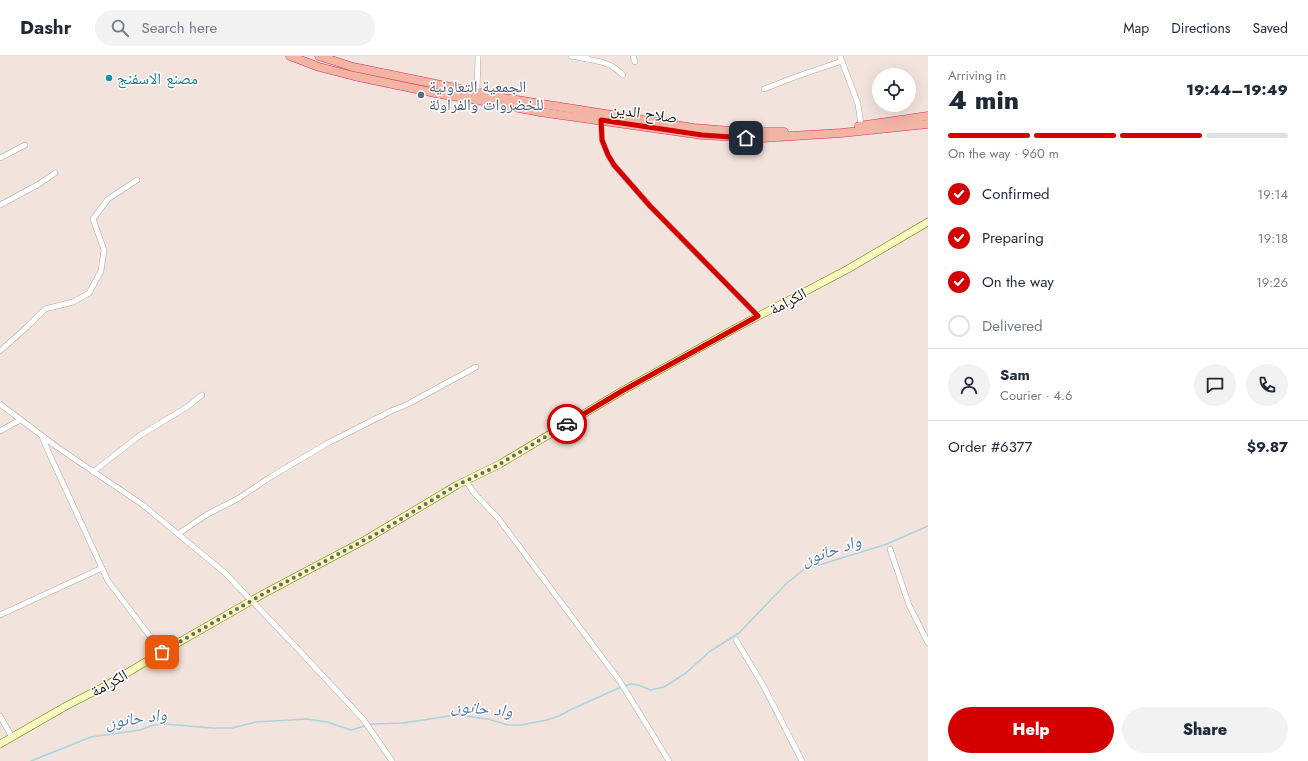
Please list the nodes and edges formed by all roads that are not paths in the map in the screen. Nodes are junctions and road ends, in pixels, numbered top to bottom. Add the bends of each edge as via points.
1 (290, 56) edge
2 (319, 56) edge
3 (478, 56) edge
4 (571, 56) edge
5 (633, 56) edge
6 (587, 58) edge
7 (841, 59) edge
8 (635, 62) dead end
9 (623, 74) dead end
10 (764, 89) dead end
11 (477, 92) junction
12 (928, 116) edge
13 (601, 120) junction
14 (928, 124) edge
15 (861, 125) junction
16 (25, 145) dead end
17 (0, 158) edge
18 (55, 173) dead end
19 (137, 180) dead end
20 (0, 205) edge
21 (928, 222) edge
22 (758, 316) junction
23 (0, 351) edge
24 (476, 368) dead end
25 (202, 395) dead end
26 (0, 404) edge
27 (20, 420) junction
28 (0, 431) edge
29 (42, 436) junction
30 (93, 472) junction
31 (466, 481) junction
32 (178, 534) junction
33 (890, 549) dead end
34 (102, 568) junction
35 (253, 601) junction
36 (0, 615) edge
37 (736, 640) dead end
38 (928, 643) edge
39 (162, 652) junction
40 (0, 716) edge
41 (12, 737) junction
42 (0, 744) edge
43 (392, 761) edge
44 (669, 761) edge
45 (802, 761) edge

1 - 13 highway, صلاح الدين via 319,67 410,88 540,112
2 - 11 highway, صلاح الدين via 353,68
3 - 11 street
4 - 6 street
5 - 8 street
6 - 9 street via 603,62
7 - 10 street
7 - 15 street via 858,104
11 - 15 highway, صلاح الدين via 694,128 787,132
12 - 15 highway, صلاح الدين
13 - 14 highway, صلاح الدين via 702,135 760,138
13 - 22 street via 602,140 614,165 650,206
16 - 17 street
18 - 20 street
19 - 23 street via 108,199 93,219 104,250 101,271 89,293 73,302 45,309
21 - 22 main road, الكرامة via 848,269
22 - 31 main road, الكرامة
24 - 32 street via 328,443
25 - 30 street via 139,436
26 - 27 street
27 - 28 street
27 - 29 street
29 - 30 street
29 - 34 street
30 - 32 street via 143,505
31 - 35 main road, الكرامة via 378,533
31 - 44 street via 498,518 624,688
32 - 35 street via 225,573
33 - 38 street via 909,605
34 - 36 street
34 - 39 street via 108,581
35 - 39 main road, الكرامة
35 - 43 street via 365,722
37 - 45 street via 764,687
39 - 41 main road, الكرامة
40 - 41 street
41 - 42 main road, الكرامة

